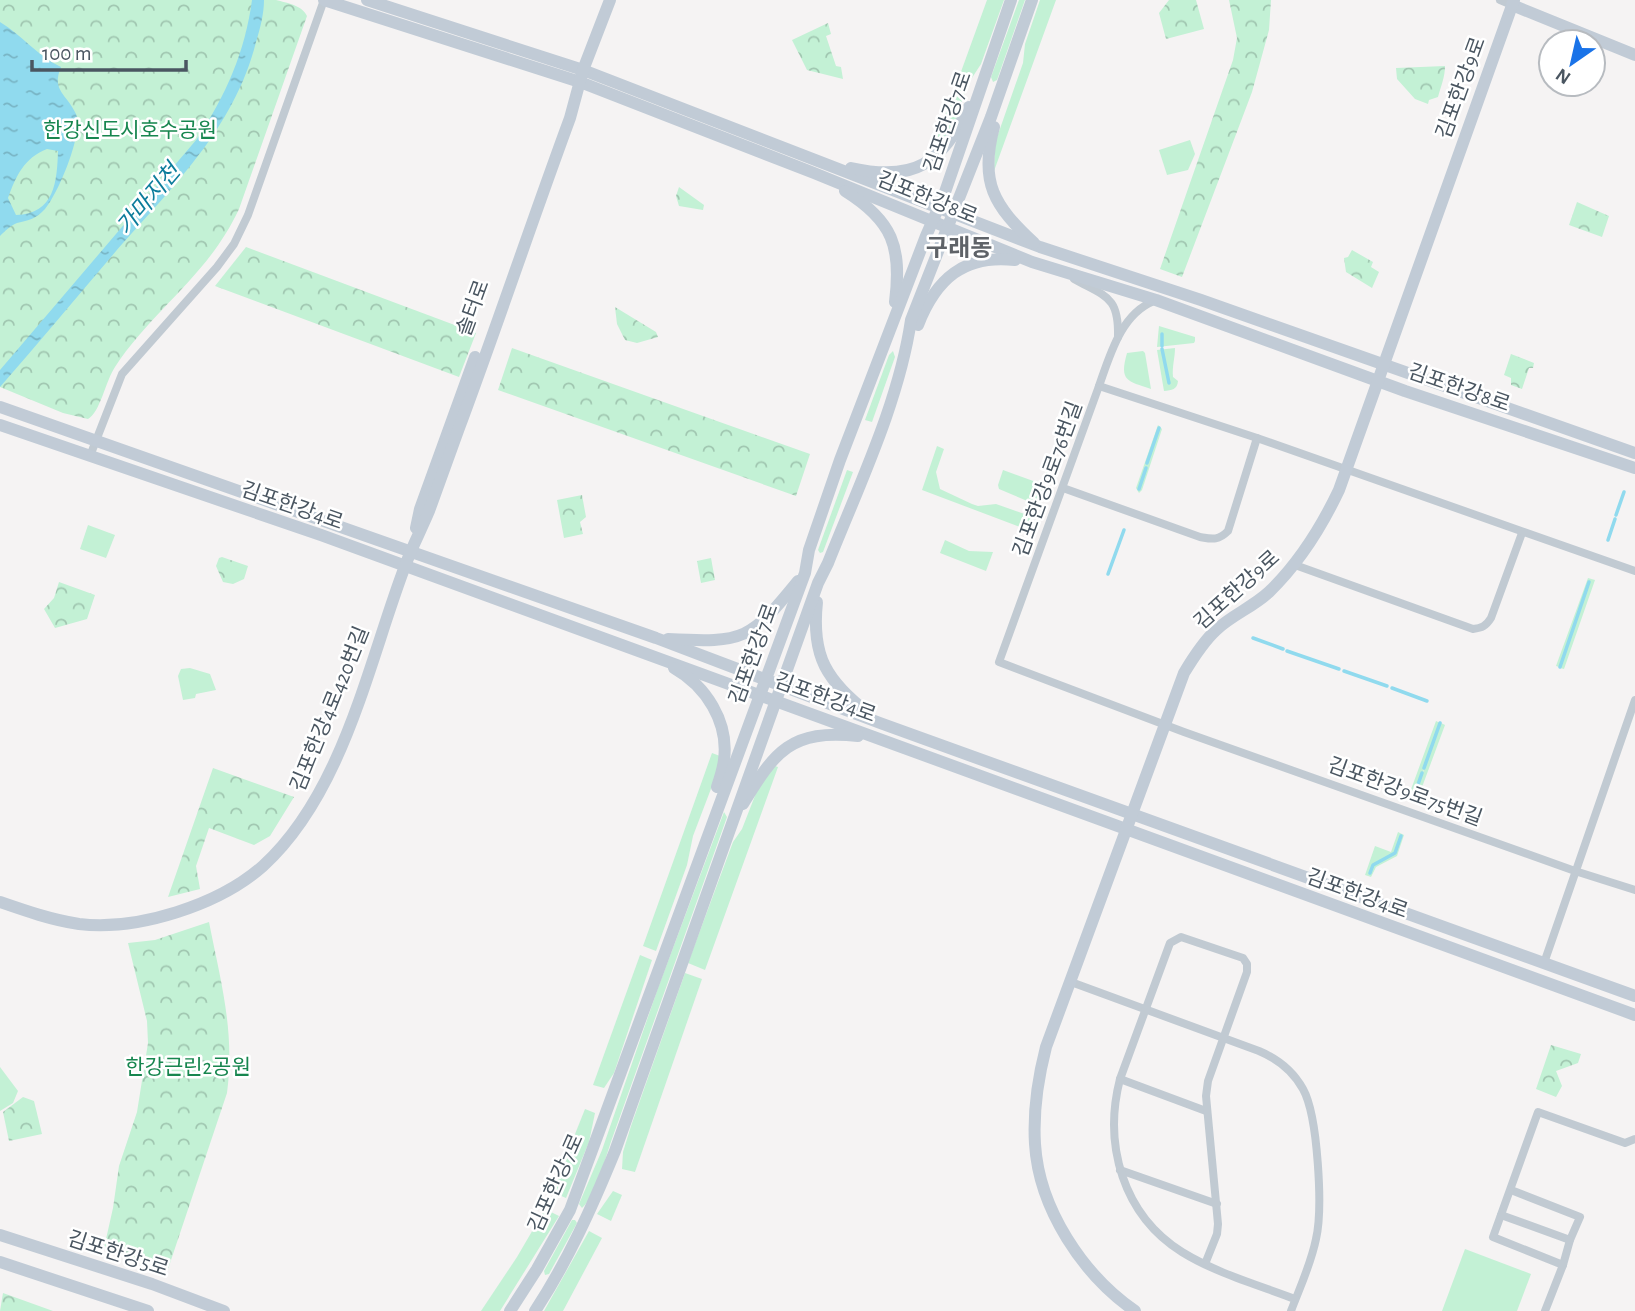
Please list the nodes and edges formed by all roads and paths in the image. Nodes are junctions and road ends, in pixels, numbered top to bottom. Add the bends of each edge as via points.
1 (324, 0) edge
2 (366, 0) edge
3 (610, 0) edge
4 (1011, 0) edge
5 (1032, 0) edge
6 (1509, 2) edge
7 (1014, 52) junction
8 (1635, 55) edge
9 (984, 75) junction
10 (581, 76) junction
11 (816, 167) junction
12 (935, 215) junction
13 (953, 215) junction
14 (948, 228) junction
15 (1040, 247) junction
16 (1032, 262) junction
17 (1059, 272) junction
18 (1156, 300) junction
19 (888, 334) junction
20 (1118, 337) junction
21 (906, 355) junction
22 (1383, 365) junction
23 (1377, 381) junction
24 (1099, 386) junction
25 (0, 407) edge
26 (2, 426) edge
27 (1257, 439) junction
28 (96, 442) junction
29 (1635, 453) edge
30 (90, 456) junction
31 (1635, 468) edge
32 (1346, 470) junction
33 (1063, 488) junction
34 (1522, 533) junction
35 (411, 551) junction
36 (1295, 565) junction
37 (404, 567) junction
38 (1635, 571) edge
39 (805, 573) junction
40 (818, 583) junction
41 (656, 638) junction
42 (649, 654) junction
43 (765, 678) junction
44 (781, 685) junction
45 (759, 695) junction
46 (1635, 700) edge
47 (775, 701) junction
48 (880, 723) junction
49 (1164, 724) junction
50 (880, 739) junction
51 (1132, 815) junction
52 (730, 825) junction
53 (1127, 830) junction
54 (703, 845) junction
55 (1576, 871) junction
56 (1635, 890) edge
57 (0, 902) edge
58 (1544, 963) junction
59 (1071, 982) junction
60 (1635, 996) edge
61 (1146, 1011) junction
62 (1635, 1014) edge
63 (1223, 1038) junction
64 (1120, 1079) junction
65 (1206, 1111) junction
66 (1635, 1139) edge
67 (1120, 1170) junction
68 (1511, 1190) junction
69 (1217, 1204) junction
70 (1501, 1214) junction
71 (0, 1236) edge
72 (1570, 1240) junction
73 (0, 1262) edge
74 (1205, 1264) junction
75 (1563, 1265) junction
76 (1295, 1299) junction
77 (148, 1311) edge
78 (224, 1311) edge
79 (510, 1311) edge
80 (535, 1311) edge
81 (1136, 1311) edge
82 (1291, 1311) edge
83 (1545, 1311) edge

1 - 10 street, 김포한강8로
1 - 28 street via 234,244 122,374
2 - 10 street, 김포한강8로
3 - 10 street, 솔터로
4 - 9 street, 김포한강7로
5 - 7 street, 김포한강7로
6 - 8 street
6 - 22 street, 김포한강9로
7 - 13 street, 김포한강7로
7 - 15 street via 992,131 988,168 998,202 1010,220
9 - 11 street via 957,130 942,150 923,164 895,174
9 - 12 street, 김포한강7로
10 - 11 street, 김포한강8로
10 - 35 street, 솔터로 via 461,425
11 - 12 street, 김포한강8로
11 - 19 street via 877,216 893,241 899,269
12 - 13 street, 김포한강8로
12 - 14 street, 김포한강8로
12 - 19 street, 김포한강7로
13 - 14 street, 김포한강7로
13 - 15 street, 김포한강8로
14 - 16 street, 김포한강8로
14 - 21 street, 김포한강7로 via 911,320
15 - 22 street, 김포한강8로
16 - 17 street, 김포한강8로
16 - 21 street via 998,258 961,267 945,280 923,312
17 - 18 street, 김포한강8로
17 - 20 street via 1109,299 1118,319
18 - 20 street via 1140,308
18 - 23 street, 김포한강8로
19 - 39 street, 김포한강7로 via 813,538
20 - 24 street
21 - 40 street, 김포한강7로
22 - 23 street, 김포한강9로
22 - 29 street, 김포한강8로
23 - 31 street, 김포한강8로
23 - 32 street, 김포한강9로
24 - 27 street, 김포한강9로76번길
24 - 33 street, 김포한강9로76번길
25 - 28 street, 김포한강4로
26 - 30 street, 김포한강4로
27 - 32 street, 김포한강9로76번길
27 - 33 street via 1228,531 1221,538 1200,537
28 - 30 street
28 - 35 street, 김포한강4로
30 - 37 street, 김포한강4로
32 - 34 street
32 - 36 street, 김포한강9로 via 1326,517
33 - 49 street, 김포한강9로76번길 via 999,662
34 - 36 street via 1491,618 1473,629
34 - 38 street
35 - 37 street, 솔터로
35 - 41 street, 김포한강4로
36 - 49 street, 김포한강9로 via 1267,593 1217,629 1199,650 1184,673
37 - 42 street, 김포한강4로
37 - 57 street, 김포한강4로420번길 via 331,771 298,828 262,867 203,902 129,923 79,923
39 - 41 street via 751,631 721,641
39 - 43 street, 김포한강7로
40 - 44 street, 김포한강7로
40 - 48 street via 814,624 824,667 837,687
41 - 43 street, 김포한강4로
42 - 45 street, 김포한강4로
42 - 54 street via 701,690 722,729 724,759
43 - 44 street, 김포한강4로
43 - 45 street, 김포한강7로
44 - 47 street, 김포한강7로
44 - 48 street, 김포한강4로
45 - 47 street, 김포한강4로
45 - 54 street, 김포한강7로
46 - 55 street
47 - 50 street, 김포한강4로
47 - 52 street, 김포한강7로
48 - 51 street, 김포한강4로
49 - 51 street, 김포한강9로
49 - 55 street, 김포한강9로75번길
50 - 52 street via 837,734 790,744 766,766
50 - 53 street, 김포한강4로
51 - 53 street, 김포한강9로
51 - 58 street, 김포한강4로
52 - 80 street, 김포한강7로 via 615,1151 587,1218
53 - 59 street, 김포한강9로
53 - 62 street, 김포한강4로
54 - 79 street, 김포한강7로 via 569,1210
55 - 56 street, 김포한강9로75번길
55 - 58 street
58 - 60 street, 김포한강4로
59 - 61 street
59 - 81 street, 김포한강9로 via 1041,1068 1035,1147 1051,1205 1077,1253 1108,1290
61 - 63 street
61 - 63 street via 1170,943 1188,938 1243,958 1247,964
61 - 64 street
63 - 65 street via 1208,1081
63 - 76 street via 1274,1057 1297,1079 1308,1100 1320,1216 1311,1259
64 - 65 street
64 - 67 street via 1113,1122
65 - 69 street
66 - 68 street via 1625,1143 1538,1112
67 - 69 street
67 - 74 street via 1128,1192 1152,1227
68 - 70 street
68 - 72 street via 1580,1217
69 - 74 street via 1217,1234
70 - 72 street
70 - 75 street via 1493,1237
71 - 78 street, 김포한강5로
72 - 75 street
73 - 77 street
74 - 76 street
75 - 83 street
76 - 82 street

